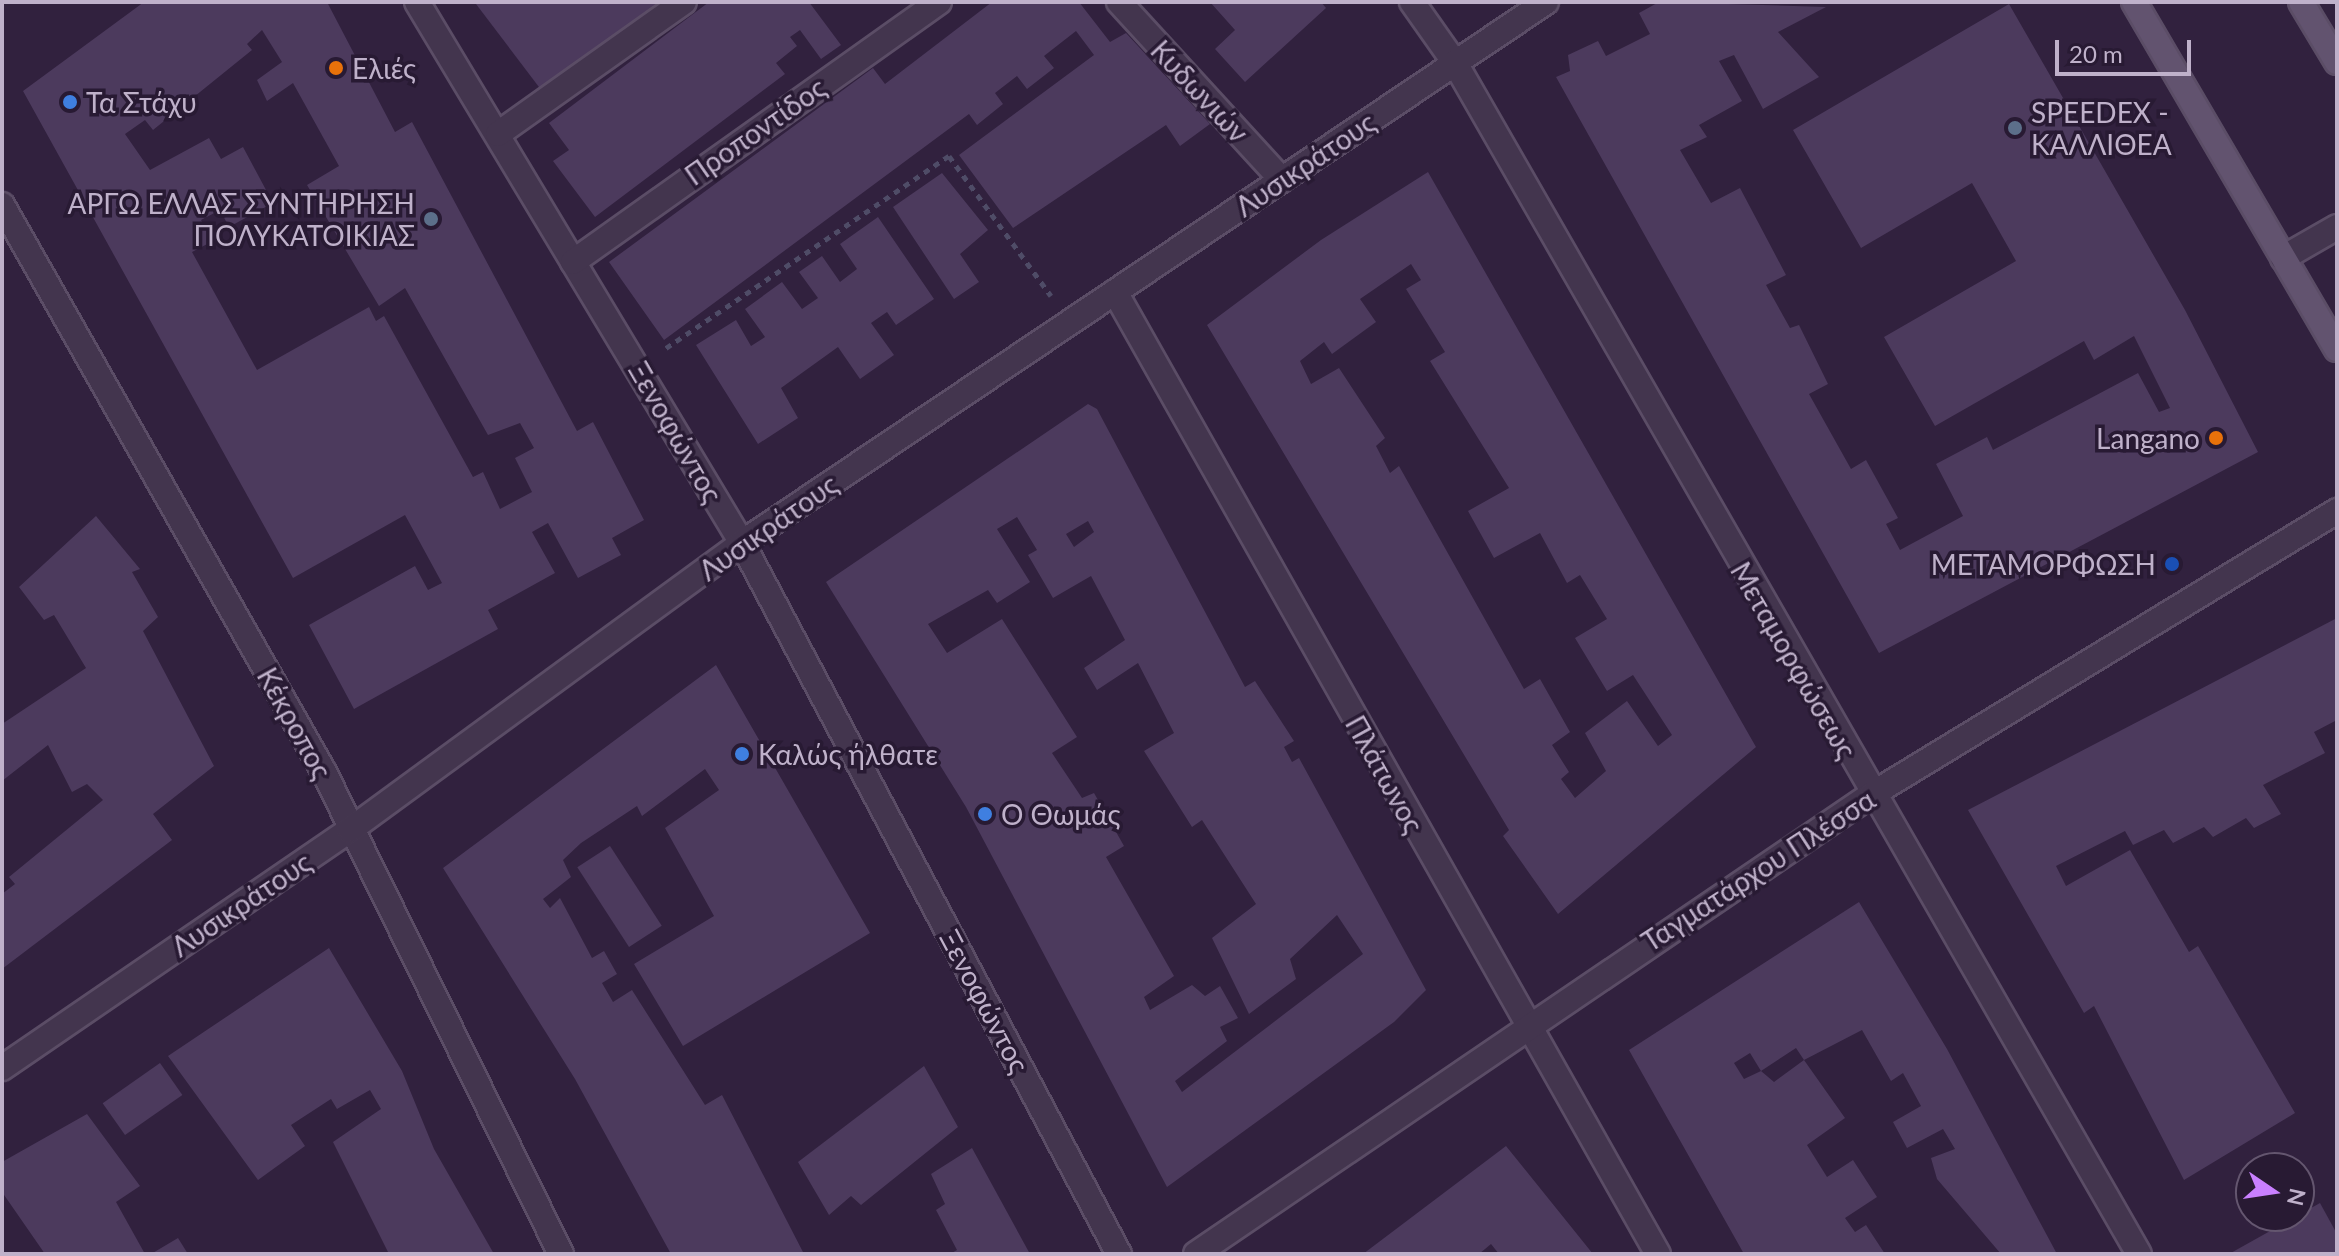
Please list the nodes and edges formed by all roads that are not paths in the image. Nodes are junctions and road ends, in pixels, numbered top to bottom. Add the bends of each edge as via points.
1 (417, 2) edge
2 (684, 2) edge
3 (939, 2) edge
4 (1119, 2) edge
5 (1412, 2) edge
6 (1546, 2) edge
7 (2134, 2) edge
8 (2301, 2) edge
9 (2337, 62) edge
10 (1455, 63) junction
11 (498, 134) junction
12 (1282, 180) junction
13 (2, 205) edge
14 (2337, 227) edge
15 (2283, 258) junction
16 (573, 262) junction
17 (1115, 292) junction
18 (2337, 349) edge
19 (2337, 511) edge
20 (742, 543) junction
21 (1871, 795) junction
22 (350, 830) junction
23 (1525, 1025) junction
24 (2, 1068) edge
25 (561, 1254) edge
26 (1119, 1254) edge
27 (1196, 1254) edge
28 (1658, 1254) edge
29 (2139, 1254) edge

1 - 11 street, Ξενοφώντος
2 - 11 street
3 - 16 street, Προποντίδος
4 - 12 street, Κυδωνιών
5 - 10 street, Μεταμορφώσεως
6 - 10 street, Λυσικράτους
7 - 15 main road
8 - 9 main road
10 - 12 street, Λυσικράτους
10 - 21 street, Μεταμορφώσεως
11 - 16 street, Ξενοφώντος
12 - 17 street, Λυσικράτους
13 - 22 street, Κέκροπος
14 - 15 street
15 - 18 main road
16 - 20 street, Ξενοφώντος
17 - 20 street, Λυσικράτους
17 - 23 street, Πλάτωνος
19 - 21 street, Ταγματάρχου Πλέσσα
20 - 22 street, Λυσικράτους
20 - 26 street, Ξενοφώντος
21 - 23 street, Ταγματάρχου Πλέσσα
21 - 29 street, Μεταμορφώσεως
22 - 24 street, Λυσικράτους
22 - 25 street, Κέκροπος
23 - 27 street, Ταγματάρχου Πλέσσα
23 - 28 street, Πλάτωνος

